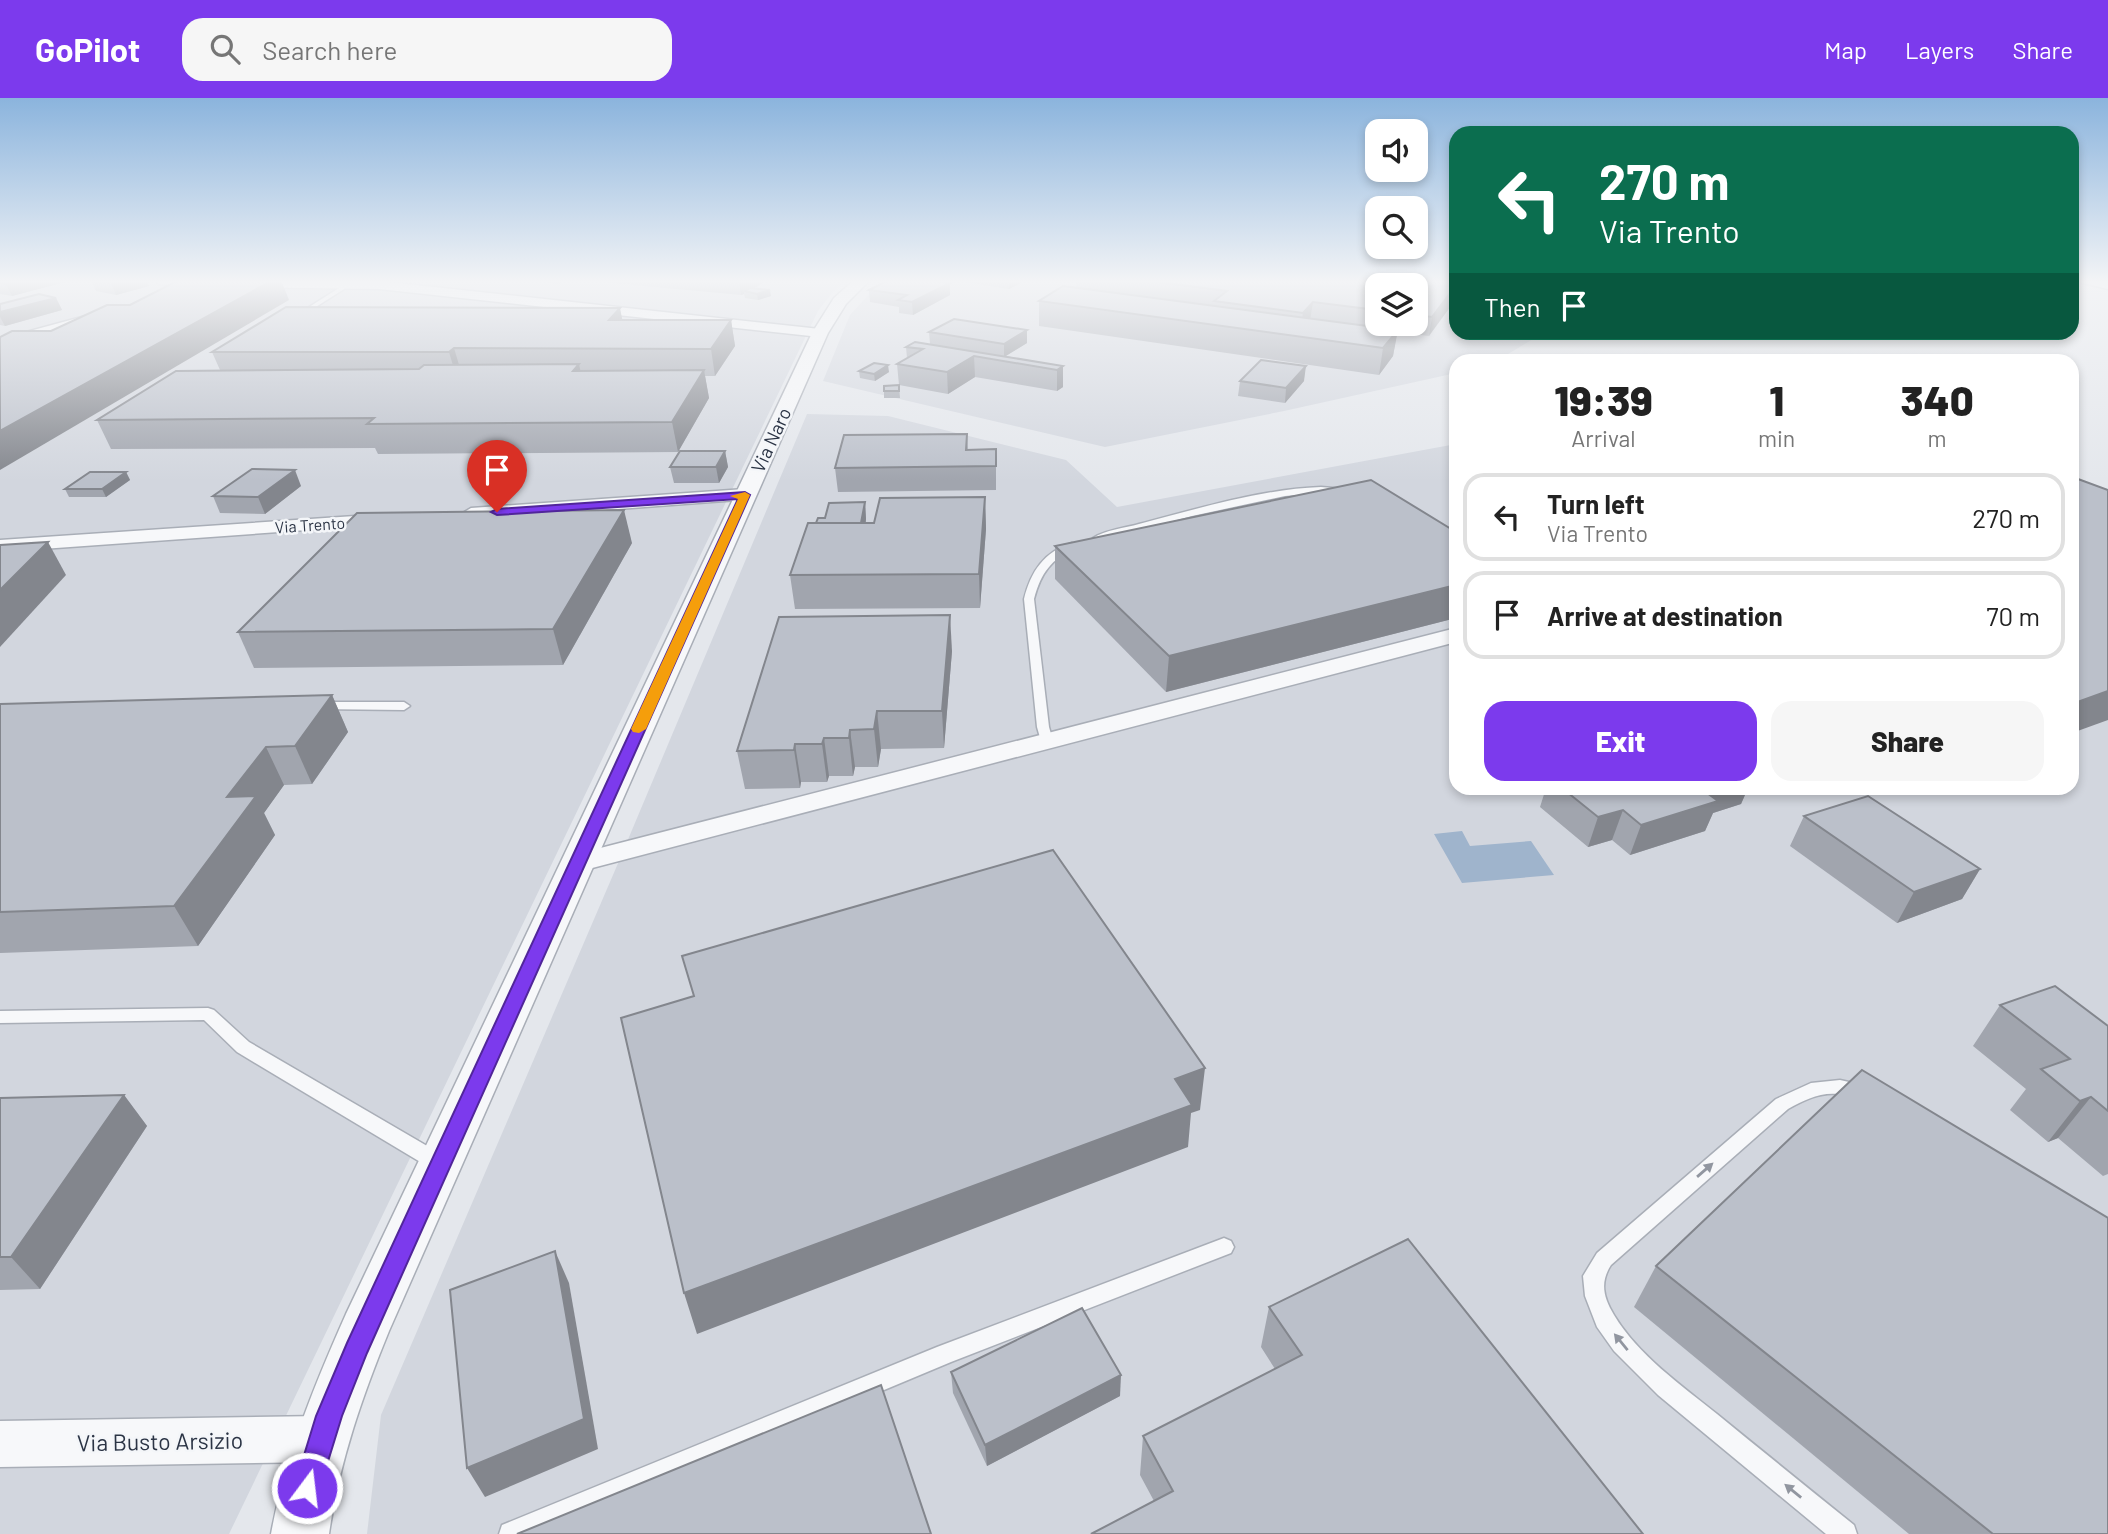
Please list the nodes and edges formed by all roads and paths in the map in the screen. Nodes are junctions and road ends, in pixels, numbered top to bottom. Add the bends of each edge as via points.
1 (813, 347) edge
2 (745, 495) junction
3 (1360, 496) edge
4 (455, 515) edge
5 (400, 519) edge
6 (0, 546) edge
7 (1449, 637) edge
8 (310, 706) edge
9 (404, 706) dead end
10 (1047, 741) junction
11 (577, 863) junction
12 (0, 1017) edge
13 (1877, 1098) edge
14 (441, 1163) junction
15 (1224, 1247) dead end
16 (321, 1439) junction
17 (0, 1444) edge
18 (299, 1534) edge
19 (512, 1534) edge
20 (1845, 1534) edge

1 - 2 street, Via Naro
2 - 4 street
2 - 11 street, Via Naro
3 - 10 lane via 1311,490 1208,509 1089,540 1044,562 1029,598
5 - 6 street, Via Trento
7 - 10 street
8 - 9 lane
10 - 11 street
11 - 14 street, Via Naro
12 - 14 lane via 208,1014 243,1047
20 -> 13 lane via 1642,1365 1605,1320 1593,1276 1604,1259 1782,1104 1822,1086 1859,1090
14 - 16 street, Via Naro via 338,1390
15 - 19 lane via 945,1354
16 - 17 street, Via Busto Arsizio
16 - 18 street, Via Naro

